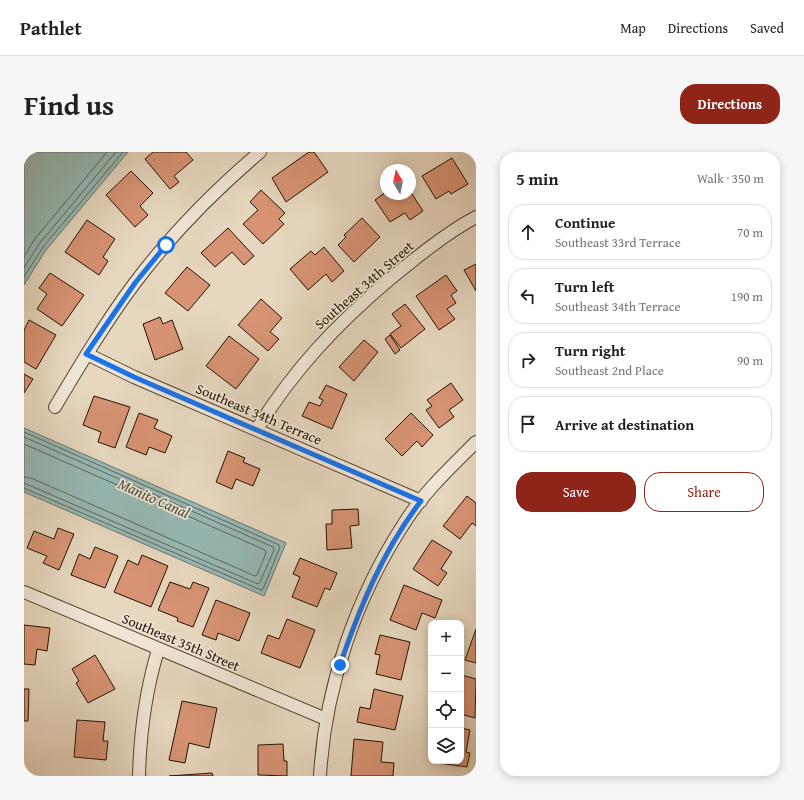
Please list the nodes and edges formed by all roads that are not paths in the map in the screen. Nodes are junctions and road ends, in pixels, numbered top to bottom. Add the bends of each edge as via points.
1 (260, 152) edge
2 (476, 217) edge
3 (86, 354) junction
4 (55, 407) dead end
5 (257, 429) junction
6 (476, 442) edge
7 (421, 501) junction
8 (24, 592) edge
9 (158, 650) junction
10 (326, 719) junction
11 (139, 776) edge
12 (320, 776) edge

1 - 3 street via 166,245 135,283
2 - 5 street, Southeast 34th Street via 407,265 338,325 302,364
3 - 4 street
3 - 5 street, Southeast 34th Terrace
5 - 7 street, Southeast 34th Terrace
6 - 7 street
7 - 10 street via 406,521 368,591 340,665
8 - 9 street, Southeast 35th Street
9 - 10 street, Southeast 35th Street
9 - 11 street via 145,712
10 - 12 street

